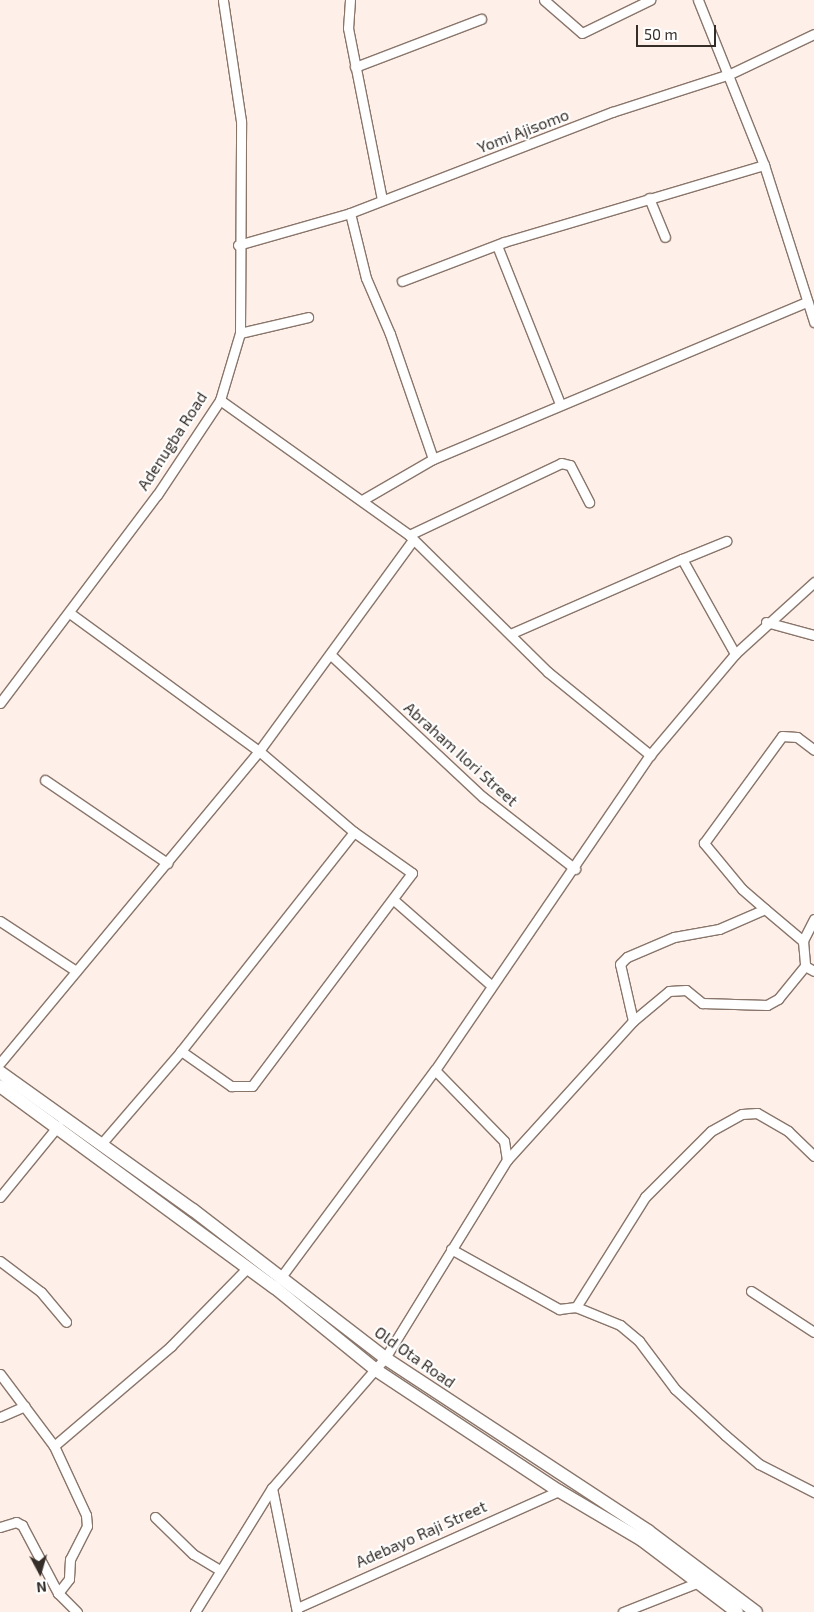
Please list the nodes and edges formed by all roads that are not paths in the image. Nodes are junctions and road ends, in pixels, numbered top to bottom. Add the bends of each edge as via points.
1 (223, 0) edge
2 (350, 0) edge
3 (650, 0) edge
4 (698, 0) edge
5 (547, 1) edge
6 (481, 19) dead end
7 (814, 34) edge
8 (355, 67) junction
9 (730, 74) junction
10 (764, 165) junction
11 (649, 198) junction
12 (382, 200) junction
13 (350, 213) junction
14 (665, 237) dead end
15 (238, 245) junction
16 (498, 248) junction
17 (402, 281) dead end
18 (807, 302) junction
19 (308, 316) dead end
20 (814, 322) edge
21 (240, 333) junction
22 (220, 400) junction
23 (560, 404) junction
24 (433, 459) junction
25 (364, 499) junction
26 (589, 502) dead end
27 (411, 537) junction
28 (726, 541) dead end
29 (682, 559) junction
30 (814, 582) edge
31 (71, 614) junction
32 (766, 622) junction
33 (510, 634) junction
34 (814, 635) edge
35 (735, 654) junction
36 (331, 655) junction
37 (0, 703) edge
38 (814, 750) edge
39 (259, 751) junction
40 (650, 755) junction
41 (45, 780) dead end
42 (354, 832) junction
43 (167, 863) junction
44 (575, 869) junction
45 (395, 901) junction
46 (765, 909) junction
47 (814, 919) edge
48 (0, 921) edge
49 (803, 941) junction
50 (805, 966) junction
51 (76, 971) junction
52 (814, 971) edge
53 (491, 986) junction
54 (634, 1021) junction
55 (182, 1051) junction
56 (0, 1063) edge
57 (435, 1070) junction
58 (0, 1072) edge
59 (0, 1086) edge
60 (61, 1121) junction
61 (102, 1143) junction
62 (814, 1156) edge
63 (507, 1160) junction
64 (0, 1197) edge
65 (451, 1249) junction
66 (0, 1261) edge
67 (247, 1268) junction
68 (281, 1277) junction
69 (751, 1291) dead end
70 (576, 1307) junction
71 (66, 1322) dead end
72 (814, 1332) edge
73 (385, 1358) junction
74 (376, 1370) junction
75 (0, 1374) edge
76 (24, 1406) junction
77 (0, 1417) edge
78 (54, 1446) junction
79 (272, 1488) junction
80 (559, 1492) junction
81 (814, 1492) edge
82 (155, 1517) dead end
83 (0, 1528) edge
84 (220, 1570) junction
85 (699, 1582) junction
86 (58, 1592) junction
87 (297, 1610) edge
88 (633, 1611) edge
89 (77, 1612) edge
90 (195, 1612) edge
91 (623, 1612) edge
92 (736, 1612) edge
93 (756, 1612) edge

1 - 15 street, Adenugba Road via 241,121
2 - 8 street via 348,28
3 - 5 street via 582,33
4 - 9 street
6 - 8 street
7 - 9 street, Yomi Ajisomo
8 - 12 street
9 - 10 street
9 - 12 street, Yomi Ajisomo via 612,112
10 - 11 street
10 - 18 street
11 - 14 street
11 - 16 street via 504,242
12 - 13 street, Yomi Ajisomo
13 - 15 street, Yomi Ajisomo
13 - 24 street via 366,278 390,334
15 - 21 street, Adenugba Road
16 - 17 street
16 - 23 street
18 - 20 street
18 - 23 street
19 - 21 street
21 - 22 street, Adenugba Road
22 - 25 street
22 - 31 street, Adenugba Road
23 - 24 street
24 - 25 street
25 - 27 street
26 - 27 street via 570,465 561,463
27 - 33 street
27 - 36 street
28 - 29 street
29 - 33 street
29 - 35 street
30 - 32 street
31 - 37 street, Adenugba Road
31 - 39 street
32 - 34 street
32 - 35 street
33 - 40 street via 548,672
35 - 40 street
36 - 39 street
36 - 44 street, Abraham Ilori Street via 483,797
38 - 46 street via 797,737 782,736 704,842 742,889
39 - 42 street
39 - 43 street
40 - 44 street
41 - 43 street
42 - 45 street via 412,873
42 - 55 street
43 - 51 street
44 - 53 street
45 - 53 street
45 - 55 street via 252,1086 231,1086
46 - 49 street
46 - 54 street via 713,931 674,937 627,957 620,964
47 - 49 street
48 - 51 street
49 - 50 street
50 - 52 street
50 - 54 street via 778,999 767,1005 702,1003 686,990 678,988
51 - 56 street
53 - 57 street
54 - 63 street
55 - 61 street
57 - 63 street via 504,1141
57 - 68 street
58 - 60 street
59 - 60 street
60 - 61 street, Old Ota Road
60 - 64 street
60 - 67 street, Old Ota Road
61 - 68 street, Old Ota Road
62 - 70 street via 788,1131 758,1113 742,1114 711,1131 645,1197
63 - 65 street
65 - 70 street via 559,1309
65 - 73 street
66 - 71 street via 41,1292
67 - 74 street, Old Ota Road
67 - 78 street via 171,1346
68 - 73 street, Old Ota Road
69 - 72 street
70 - 81 street via 620,1324 639,1341 675,1389 725,1435 759,1464
73 - 74 street
73 - 93 street, Old Ota Road via 648,1531
74 - 79 street
74 - 80 street, Old Ota Road
75 - 76 street
76 - 77 street
76 - 78 street
78 - 86 street via 86,1514 87,1526 70,1559 69,1579
79 - 84 street
79 - 87 street
80 - 85 street, Old Ota Road via 628,1530
80 - 87 street, Adebayo Raji Street
82 - 84 street via 193,1554
83 - 86 street via 16,1522 22,1525
84 - 90 street
85 - 88 street
85 - 92 street, Old Ota Road
86 - 89 street
88 - 91 street

